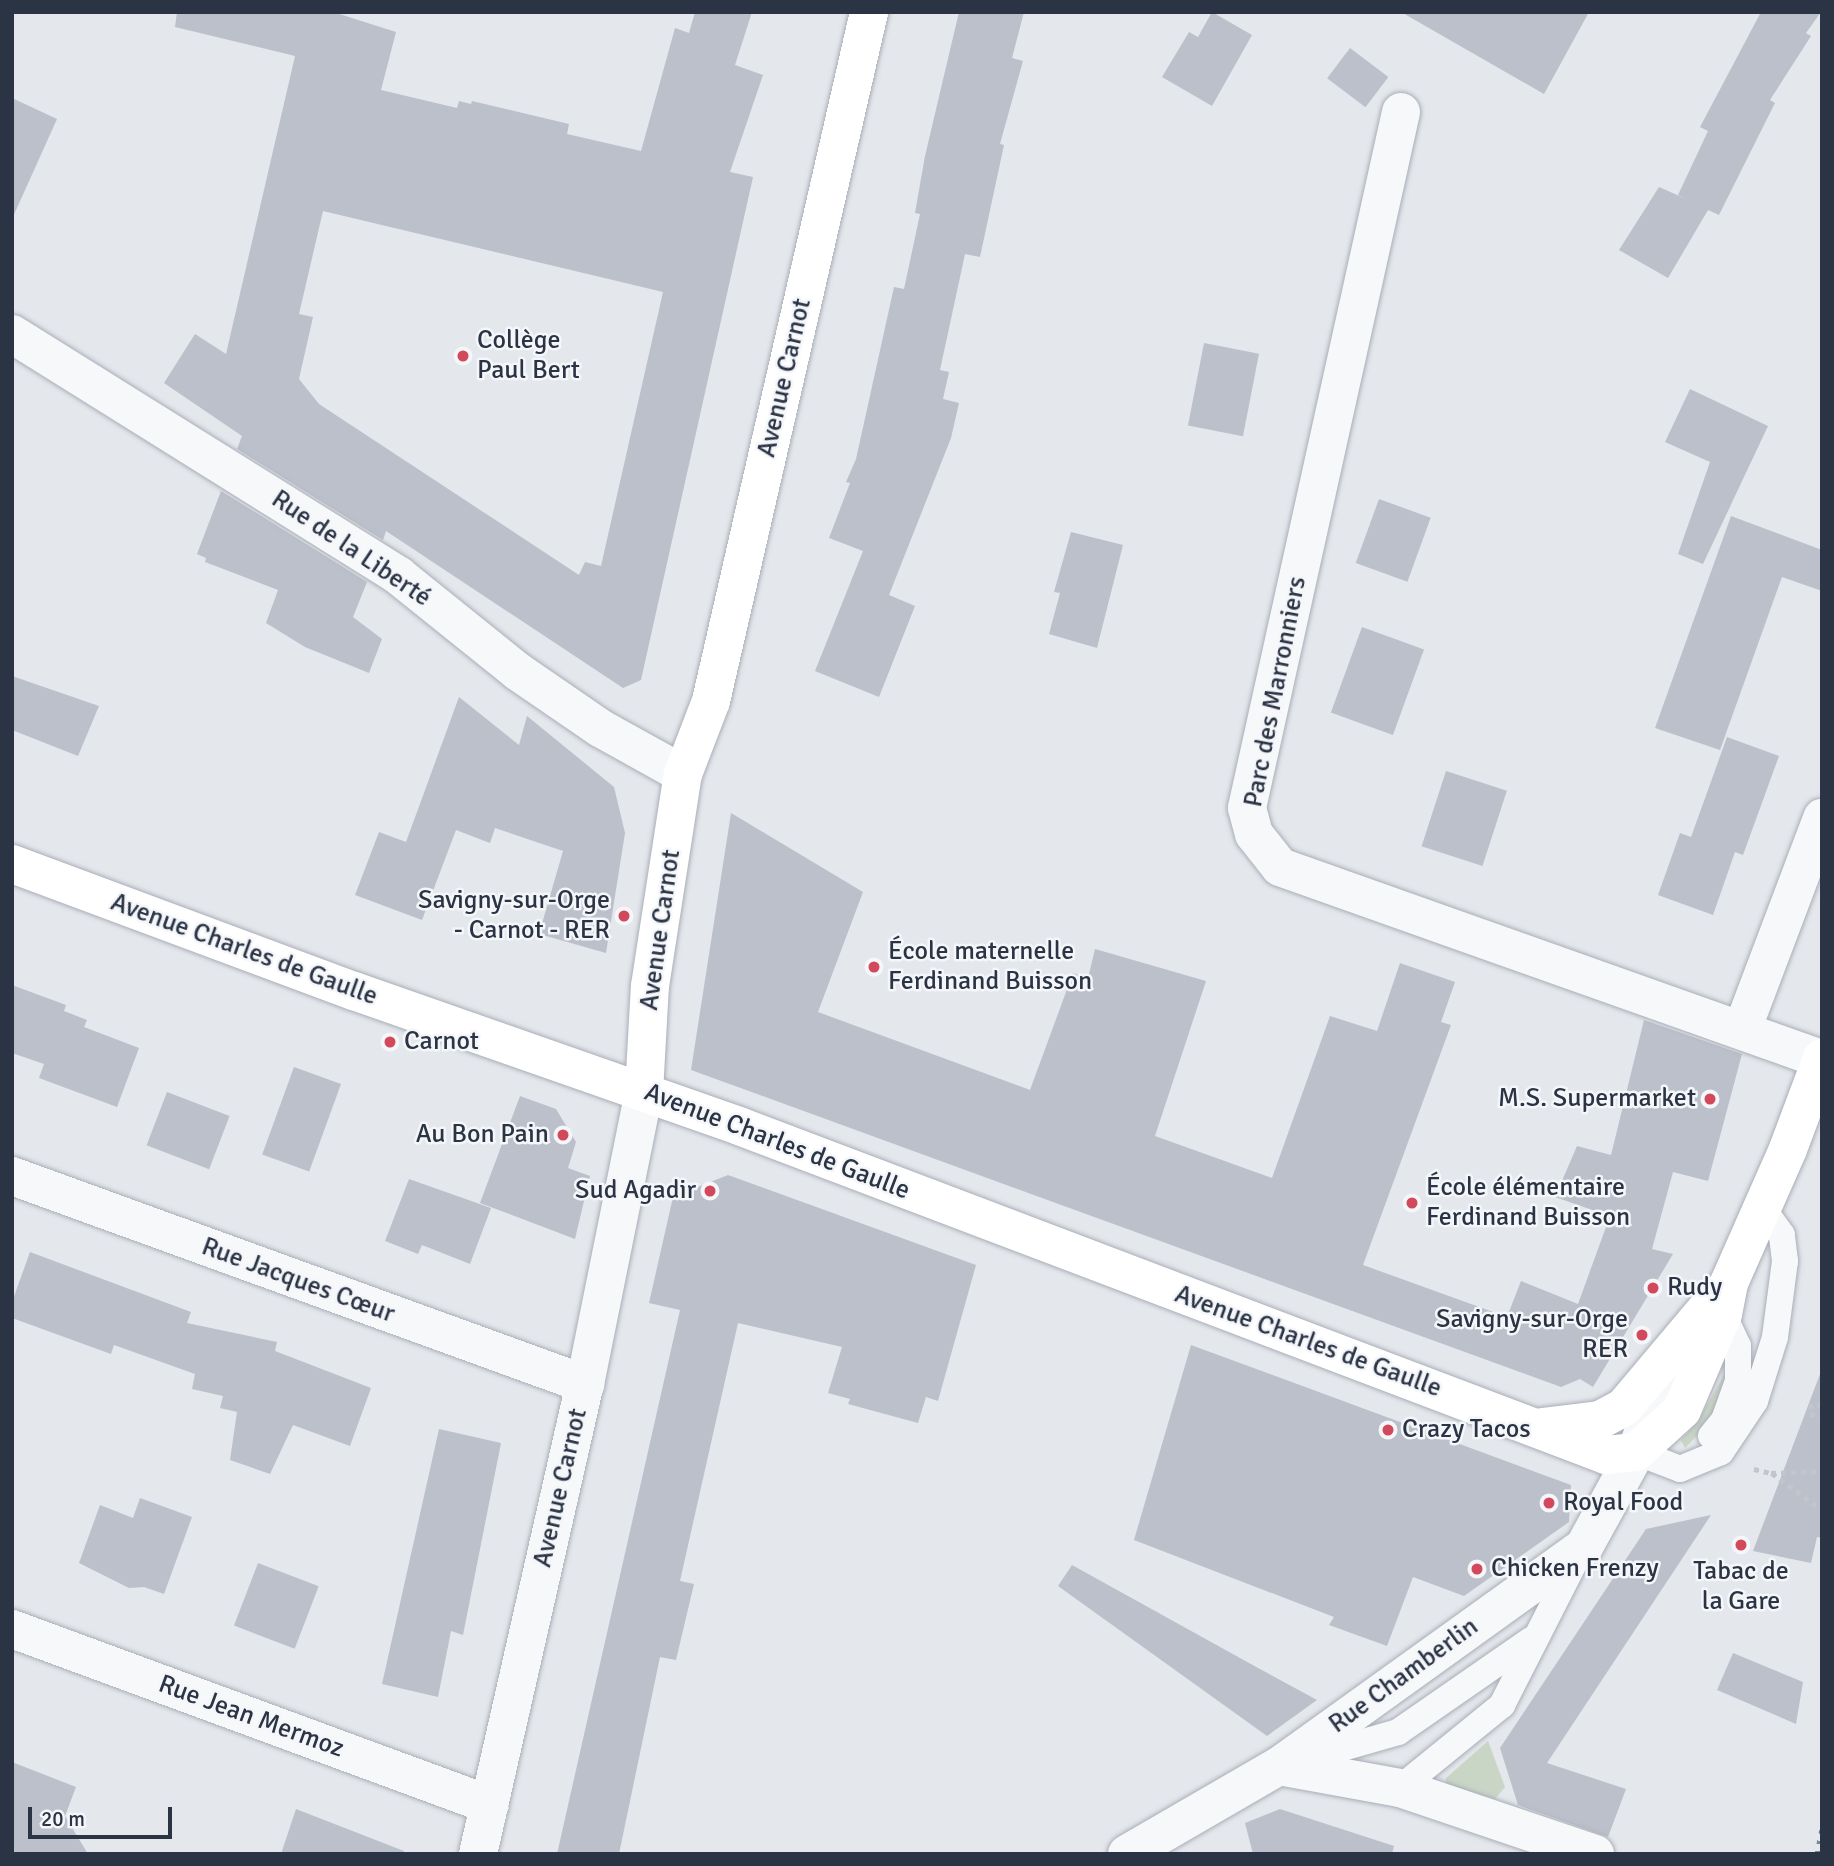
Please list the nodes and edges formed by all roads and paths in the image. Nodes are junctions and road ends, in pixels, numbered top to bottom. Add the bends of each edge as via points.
1 (869, 12) edge
2 (1401, 112) dead end
3 (12, 334) edge
4 (683, 774) junction
5 (1822, 818) edge
6 (12, 864) edge
7 (1742, 1030) junction
8 (1822, 1058) edge
9 (644, 1092) junction
10 (12, 1176) edge
11 (1761, 1206) junction
12 (1726, 1299) junction
13 (1675, 1347) junction
14 (584, 1384) junction
15 (1822, 1406) edge
16 (1822, 1417) edge
17 (1540, 1427) junction
18 (1636, 1452) junction
19 (1822, 1471) edge
20 (1816, 1506) dead end
21 (1584, 1546) junction
22 (12, 1629) edge
23 (1532, 1639) junction
24 (1279, 1766) junction
25 (1400, 1788) junction
26 (490, 1805) junction
27 (478, 1854) edge
28 (1126, 1854) edge
29 (1595, 1854) edge

1 - 4 street, Avenue Carnot via 711,701
2 - 7 street, Parc des Marronniers via 1247,808 1255,834 1280,867
3 - 4 street, Rue de la Liberté via 399,576 517,671 600,728
4 - 9 street, Avenue Carnot via 650,986
5 - 7 street
6 - 9 street, Avenue Charles de Gaulle
7 - 8 street, Parc des Marronniers
8 - 11 street
9 - 14 street, Avenue Carnot
9 - 17 street, Avenue Charles de Gaulle
10 - 14 street, Rue Jacques Cœur
11 - 12 street
11 - 18 lane via 1782,1235 1785,1261 1775,1337 1755,1401 1721,1452 1680,1469
12 - 13 street
12 - 18 street via 1682,1410
13 - 17 street, Avenue Charles de Gaulle via 1624,1407 1600,1420
13 - 18 street, Rue Chamberlin
14 - 26 street, Avenue Carnot
15 - 16 path via 1812,1404 1810,1414
17 - 18 street, Avenue Charles de Gaulle via 1606,1455
18 - 21 street, Rue Chamberlin
19 - 20 path via 1771,1473
21 - 23 lane
21 - 24 street, Rue Chamberlin
22 - 26 street, Rue Jean Mermoz
23 - 24 lane via 1398,1732
23 - 25 lane via 1502,1705
24 - 25 street
24 - 28 street, Rue Chamberlin
25 - 29 street
26 - 27 street, Avenue Carnot

